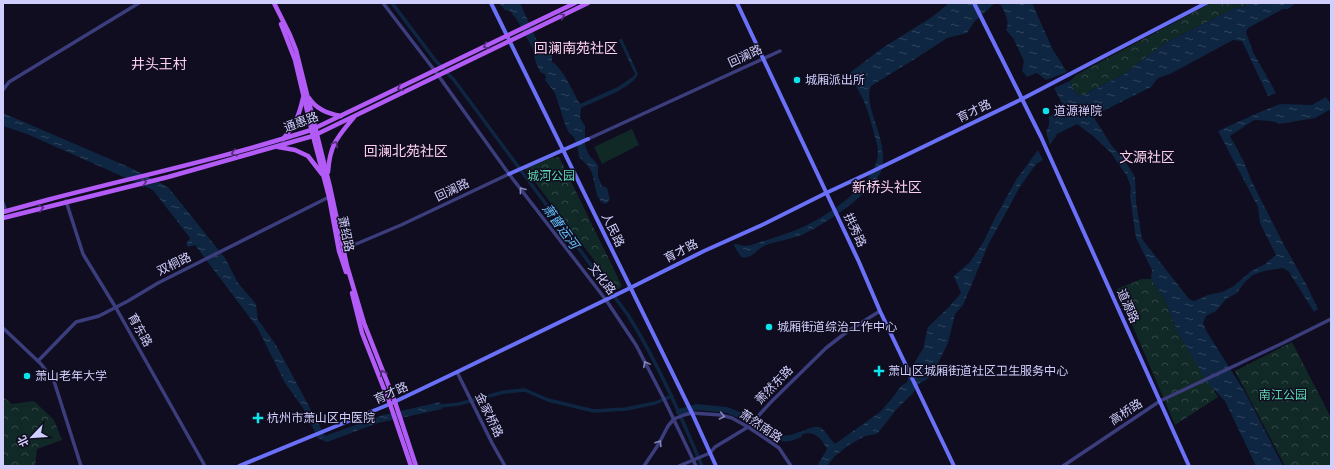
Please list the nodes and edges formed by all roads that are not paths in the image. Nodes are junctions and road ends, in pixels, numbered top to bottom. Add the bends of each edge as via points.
1 (139, 3) edge
2 (272, 3) edge
3 (383, 3) edge
4 (491, 3) edge
5 (575, 3) edge
6 (588, 3) edge
7 (737, 3) edge
8 (974, 3) edge
9 (1206, 3) edge
10 (508, 39) junction
11 (780, 51) dead end
12 (764, 59) junction
13 (447, 68) junction
14 (435, 71) junction
15 (438, 76) junction
16 (4, 87) edge
17 (305, 95) junction
18 (1022, 99) junction
19 (341, 116) junction
20 (355, 116) junction
21 (314, 129) junction
22 (315, 135) junction
23 (282, 139) junction
24 (588, 139) joint
25 (276, 146) junction
26 (563, 149) junction
27 (167, 174) junction
28 (510, 174) junction
29 (326, 178) junction
30 (827, 194) junction
31 (329, 197) junction
32 (66, 202) junction
33 (3, 203) edge
34 (4, 212) edge
35 (5, 217) edge
36 (342, 250) junction
37 (630, 288) junction
38 (606, 300) junction
39 (116, 308) junction
40 (880, 311) junction
41 (1331, 319) edge
42 (3, 328) edge
43 (38, 361) junction
44 (457, 372) junction
45 (1160, 401) junction
46 (392, 403) junction
47 (692, 413) junction
48 (675, 419) junction
49 (398, 421) junction
50 (748, 427) junction
51 (710, 453) junction
52 (694, 460) junction
53 (81, 466) edge
54 (205, 466) edge
55 (239, 466) edge
56 (411, 466) edge
57 (416, 466) edge
58 (505, 466) edge
59 (644, 466) edge
60 (679, 466) edge
61 (696, 466) edge
62 (716, 466) edge
63 (791, 466) edge
64 (954, 466) edge
65 (1063, 466) edge
66 (1189, 466) edge

1 - 16 street
2 - 17 main road, 萧绍路 via 296,50
3 - 14 street, 文化路
4 - 10 main road, 人民路
5 - 10 main road via 521,29
10 -> 6 main road
7 - 12 main road, 拱秀路
8 - 18 main road
9 - 18 main road, 育才路
10 - 13 main road
10 - 26 main road, 人民路
11 - 12 street, 回澜路
12 - 24 street, 回澜路
12 - 30 main road, 拱秀路
13 - 14 main road, 通惠路
13 - 15 main road
14 - 15 street, 文化路
14 -> 19 main road, 通惠路
15 - 20 main road
15 - 28 street, 文化路
17 - 19 main road via 322,110 331,115
17 - 21 main road, 萧绍路
17 - 23 main road via 292,128
18 - 30 main road, 育才路
18 - 45 main road, 道源路
19 - 21 main road, 通惠路
20 - 22 main road
29 -> 20 main road via 333,145
21 - 22 main road, 萧绍路
21 - 23 main road, 通惠路
22 - 25 main road
22 - 29 main road, 萧绍路
23 -> 27 main road, 通惠路
24 - 26 main road, 回澜路
25 - 27 main road
25 - 29 main road via 308,156
26 - 28 main road, 回澜路
26 - 37 main road, 人民路
32 -> 27 main road
27 - 34 main road via 120,182
28 - 36 street, 回澜路
38 -> 28 street, 文化路
29 - 31 main road, 萧绍路
29 - 36 main road
30 - 37 main road, 育才路
30 - 40 main road, 拱秀路
31 - 36 main road, 萧绍路
31 - 39 street, 双桐路 via 158,283
35 -> 32 main road
32 - 39 street, 育东路 via 83,254
33 - 34 street
34 - 35 street
36 - 46 main road, 萧绍路 via 362,333
37 - 38 main road, 育才路
37 - 47 main road, 人民路
38 - 44 main road, 育才路
48 -> 38 street, 文化路 via 636,345
39 - 43 street, 双桐路 via 76,322
39 - 54 street, 育东路
40 - 50 street, 萧然东路 via 826,348
40 - 64 main road, 拱秀路
41 - 45 street, 高桥路
42 - 43 street
43 - 53 street via 54,381
44 - 46 main road, 育才路
44 - 58 street, 金家桥路
45 - 65 street, 高桥路
45 - 66 main road, 道源路
46 - 49 main road, 萧绍路
46 - 55 main road, 育才路
47 - 48 street, 萧然南路
47 -> 50 street, 萧然南路 via 721,415
47 - 51 main road, 人民路
48 - 52 street, 文化路
59 -> 48 street
49 - 56 main road, 萧绍路
49 - 57 main road
50 - 51 street, 萧然东路 via 715,447
50 - 63 street, 萧然南路 via 779,448
51 - 52 street, 萧然东路
51 - 62 main road, 人民路
52 - 60 street, 萧然东路
52 - 61 street, 文化路

